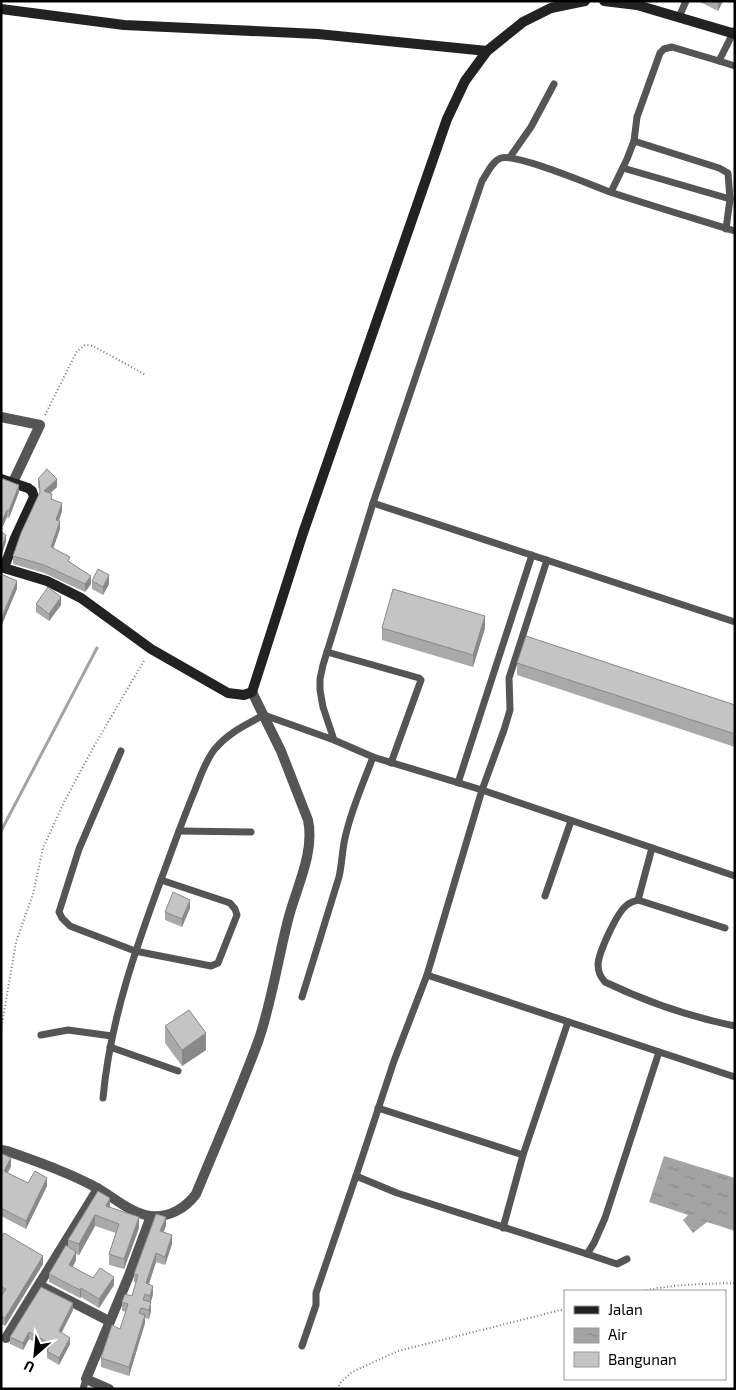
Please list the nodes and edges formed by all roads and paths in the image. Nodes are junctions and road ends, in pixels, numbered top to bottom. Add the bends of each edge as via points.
1 (585, 1) edge
2 (604, 1) edge
3 (686, 1) edge
4 (1, 9) edge
5 (679, 17) junction
6 (734, 32) edge
7 (488, 51) junction
8 (720, 61) junction
9 (735, 66) edge
10 (554, 84) dead end
11 (634, 141) junction
12 (510, 157) junction
13 (622, 168) junction
14 (611, 192) junction
15 (730, 199) junction
16 (726, 229) junction
17 (735, 231) edge
18 (146, 374) dead end
19 (1, 417) edge
20 (40, 425) junction
21 (1, 479) edge
22 (13, 482) junction
23 (372, 503) junction
24 (532, 555) junction
25 (547, 560) junction
26 (2, 570) edge
27 (735, 622) edge
28 (151, 649) junction
29 (327, 652) junction
30 (252, 692) junction
31 (264, 716) junction
32 (334, 740) junction
33 (121, 751) dead end
34 (373, 757) junction
35 (391, 762) junction
36 (458, 783) junction
37 (482, 790) junction
38 (572, 821) junction
39 (178, 831) junction
40 (251, 832) dead end
41 (652, 848) junction
42 (735, 876) edge
43 (161, 880) junction
44 (546, 896) dead end
45 (638, 900) junction
46 (725, 928) dead end
47 (135, 951) junction
48 (427, 975) junction
49 (302, 997) dead end
50 (568, 1022) junction
51 (735, 1026) edge
52 (1, 1030) edge
53 (41, 1035) dead end
54 (112, 1036) junction
55 (110, 1047) junction
56 (659, 1052) junction
57 (178, 1071) dead end
58 (735, 1077) edge
59 (103, 1098) dead end
60 (378, 1108) junction
61 (1, 1150) edge
62 (523, 1155) junction
63 (356, 1176) junction
64 (98, 1189) junction
65 (151, 1216) junction
66 (503, 1228) junction
67 (587, 1254) junction
68 (627, 1259) dead end
69 (735, 1283) edge
70 (39, 1285) junction
71 (648, 1290) edge
72 (564, 1309) edge
73 (109, 1321) junction
74 (6, 1338) dead end
75 (302, 1346) dead end
76 (85, 1384) edge
77 (109, 1389) edge
78 (337, 1389) edge

1 - 7 street via 551,8 524,22
2 - 5 street via 637,5
3 - 5 lane
4 - 7 street via 124,25 318,34
5 - 6 street
6 - 8 lane
7 - 30 street via 464,81 447,119 303,533
8 - 9 lane
8 - 11 lane via 672,47 664,49 637,118
10 - 12 lane
11 - 13 lane
11 - 15 lane via 728,173
12 - 14 lane
12 - 23 lane via 500,158 482,181
13 - 14 lane
13 - 15 lane
14 - 16 lane
15 - 16 lane
16 - 17 lane
18 - 20 path via 94,346 84,345 77,351
19 - 20 street
20 - 22 street
21 - 22 street
22 - 26 street via 32,491 34,497 12,537
23 - 24 lane
23 - 29 lane
24 - 25 lane
24 - 36 lane
25 - 27 lane
25 - 37 lane via 509,678 510,710
26 - 28 street via 47,581 81,598
28 - 30 street via 228,693 244,695
28 - 52 path via 93,748 43,848 33,894 16,942
29 - 32 lane via 320,690 322,707
29 - 35 lane via 421,680
30 - 31 street
31 - 32 lane
31 - 39 lane via 232,731 215,750 205,764
31 - 65 street via 308,820 308,854 259,1038 196,1194 188,1206 172,1214
32 - 34 lane
33 - 47 lane via 79,849 59,912 70,926
34 - 35 lane
34 - 49 lane via 349,820 339,877
35 - 36 lane
36 - 37 lane
37 - 38 lane
37 - 48 lane
38 - 41 lane
38 - 44 lane
39 - 40 lane
39 - 43 lane
41 - 42 lane
41 - 45 lane
43 - 47 lane
43 - 47 lane via 230,903 237,915 218,963 211,966
45 - 46 lane
45 - 51 lane via 619,913 608,933 598,963 599,974 605,982 698,1018
47 - 54 lane
48 - 50 lane
48 - 60 lane
50 - 56 lane
50 - 62 lane
53 - 54 lane via 68,1030
54 - 55 lane
55 - 57 lane
55 - 59 lane
56 - 58 lane
56 - 67 lane via 605,1218
60 - 62 lane
60 - 63 lane
61 - 64 street via 43,1164
62 - 66 lane
63 - 66 lane
63 - 75 lane via 316,1293 316,1305
64 - 65 street via 133,1211
64 - 70 street
65 - 73 street
66 - 67 lane
67 - 68 lane via 617,1264
69 - 71 path
70 - 73 street
70 - 74 street
72 - 78 path via 398,1351 352,1372
73 - 76 street
76 - 77 street

